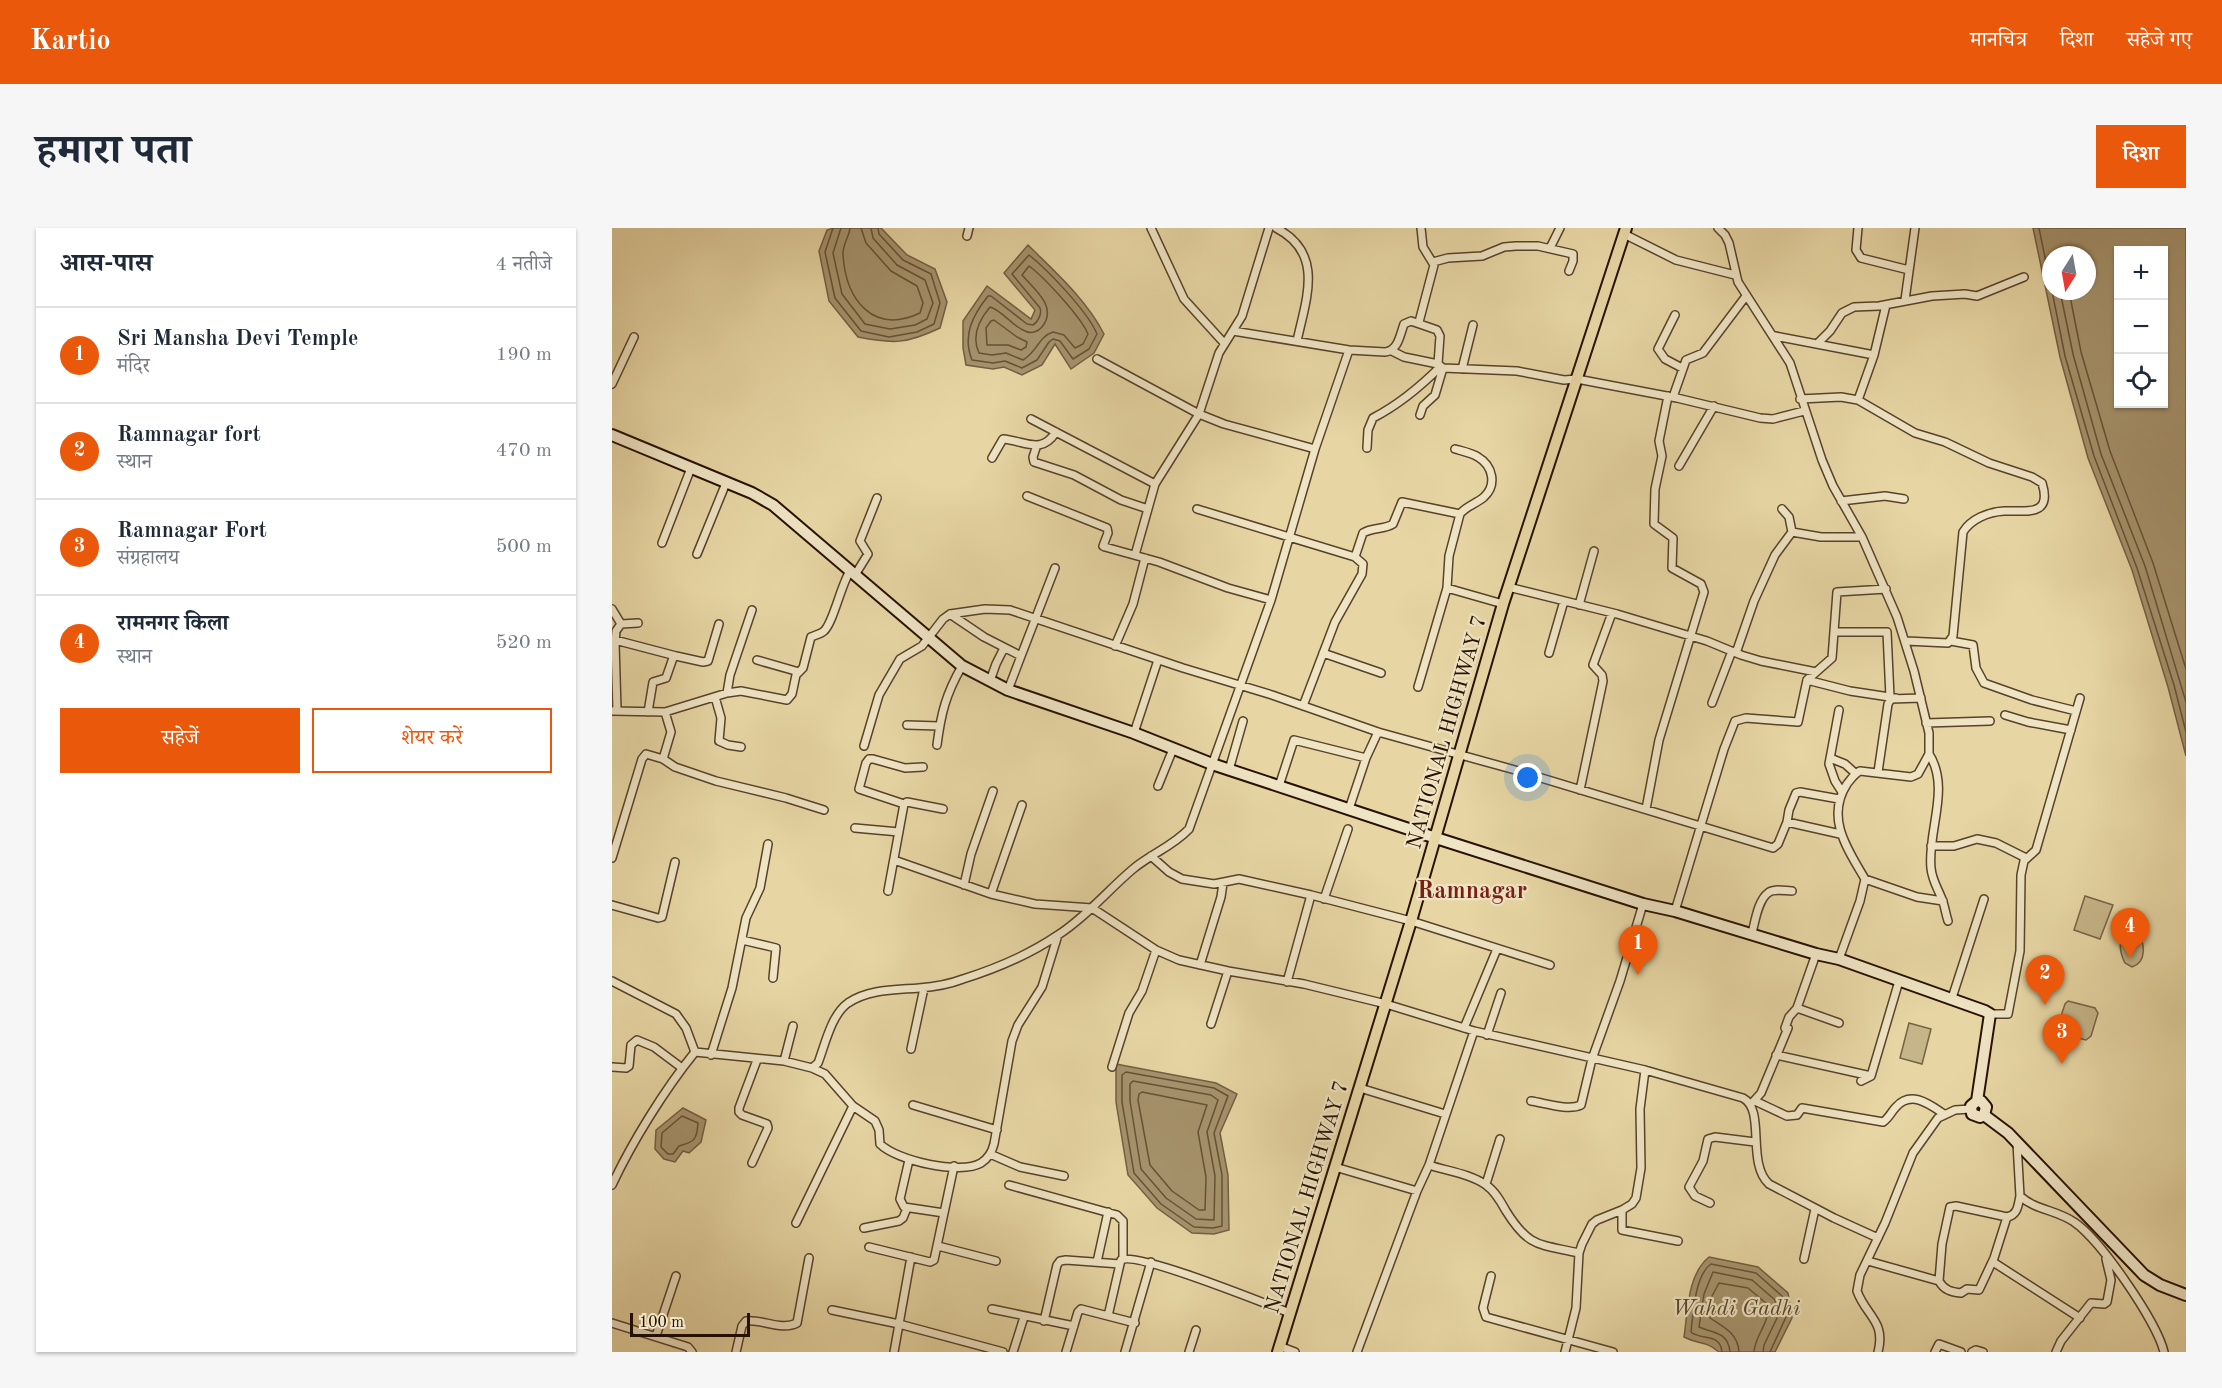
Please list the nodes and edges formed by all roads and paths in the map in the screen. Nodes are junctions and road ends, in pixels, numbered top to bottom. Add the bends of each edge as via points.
1 (969, 228) edge
2 (1152, 228) edge
3 (1269, 228) edge
4 (1276, 228) edge
5 (1421, 228) edge
6 (1560, 228) edge
7 (1718, 228) edge
8 (1858, 228) edge
9 (1915, 228) edge
10 (1625, 231) edge
11 (967, 236) dead end
12 (1550, 248) junction
13 (1433, 262) junction
14 (1909, 270) junction
15 (1569, 271) dead end
16 (1735, 275) junction
17 (2024, 277) dead end
18 (1746, 296) junction
19 (1905, 300) junction
20 (1886, 305) junction
21 (1675, 315) dead end
22 (1419, 322) junction
23 (1473, 325) dead end
24 (1233, 331) junction
25 (1775, 336) junction
26 (634, 337) dead end
27 (1297, 341) junction
28 (1818, 343) junction
29 (1224, 344) junction
30 (1349, 350) junction
31 (1392, 351) junction
32 (1874, 355) junction
33 (1097, 359) dead end
34 (1440, 366) junction
35 (1682, 368) junction
36 (1462, 369) junction
37 (1577, 379) junction
38 (612, 384) edge
39 (1671, 397) junction
40 (1800, 399) junction
41 (1858, 400) junction
42 (1714, 406) junction
43 (1804, 411) junction
44 (1199, 414) junction
45 (1419, 415) dead end
46 (1031, 419) dead end
47 (1056, 432) junction
48 (612, 435) edge
49 (1037, 445) junction
50 (1367, 448) dead end
51 (1315, 449) junction
52 (1455, 449) dead end
53 (992, 458) dead end
54 (1679, 466) dead end
55 (692, 468) junction
56 (726, 483) junction
57 (1155, 484) junction
58 (1027, 496) dead end
59 (877, 498) dead end
60 (1904, 499) dead end
61 (1841, 501) junction
62 (1148, 508) junction
63 (1197, 509) dead end
64 (1782, 509) dead end
65 (1460, 514) junction
66 (1792, 532) junction
67 (1289, 537) junction
68 (1862, 537) junction
69 (662, 543) dead end
70 (1594, 551) dead end
71 (697, 554) dead end
72 (1135, 555) junction
73 (1355, 557) junction
74 (1145, 558) junction
75 (1055, 568) dead end
76 (852, 573) junction
77 (1508, 587) junction
78 (1448, 588) junction
79 (1886, 590) junction
80 (1271, 600) junction
81 (1564, 601) junction
82 (1503, 604) junction
83 (1580, 605) junction
84 (612, 609) edge
85 (752, 610) dead end
86 (1612, 613) junction
87 (950, 614) junction
88 (1036, 619) junction
89 (638, 623) dead end
90 (621, 624) junction
91 (719, 624) dead end
92 (1834, 632) junction
93 (1692, 637) junction
94 (928, 639) junction
95 (615, 640) junction
96 (1906, 641) junction
97 (1951, 641) junction
98 (1115, 646) junction
99 (1004, 648) junction
100 (1734, 652) junction
101 (1323, 653) junction
102 (1549, 653) dead end
103 (676, 656) junction
104 (1021, 656) junction
105 (757, 660) dead end
106 (1158, 660) junction
107 (614, 665) edge
108 (962, 666) junction
109 (799, 672) junction
110 (1816, 672) junction
111 (1381, 673) dead end
112 (1807, 680) junction
113 (990, 681) junction
114 (1240, 685) junction
115 (1418, 687) dead end
116 (1008, 690) junction
117 (726, 693) junction
118 (715, 697) junction
119 (1893, 698) junction
120 (1921, 698) junction
121 (2080, 698) dead end
122 (1712, 703) dead end
123 (1304, 706) junction
124 (1839, 710) dead end
125 (614, 711) edge
126 (2076, 711) junction
127 (648, 712) junction
128 (665, 712) junction
129 (2005, 715) dead end
130 (1243, 721) dead end
131 (1990, 721) dead end
132 (1926, 723) junction
133 (907, 725) dead end
134 (939, 726) junction
135 (2071, 730) junction
136 (1378, 732) junction
137 (1134, 733) junction
138 (937, 745) dead end
139 (864, 746) dead end
140 (741, 747) dead end
141 (1173, 749) junction
142 (1929, 754) junction
143 (1459, 755) junction
144 (1366, 758) junction
145 (1830, 758) junction
146 (663, 759) junction
147 (1212, 764) junction
148 (923, 767) dead end
149 (1229, 770) junction
150 (1878, 772) junction
151 (1855, 773) junction
152 (1158, 786) dead end
153 (1279, 786) junction
154 (1580, 790) junction
155 (993, 791) dead end
156 (1841, 795) junction
157 (904, 804) junction
158 (1022, 805) dead end
159 (943, 809) dead end
160 (1349, 809) junction
161 (824, 810) dead end
162 (1646, 810) junction
163 (1787, 822) junction
164 (1700, 826) junction
165 (855, 828) dead end
166 (1348, 829) dead end
167 (899, 832) junction
168 (1840, 834) junction
169 (1436, 838) junction
170 (768, 844) dead end
171 (1931, 846) junction
172 (1150, 856) junction
173 (612, 858) edge
174 (2026, 858) junction
175 (894, 860) junction
176 (675, 862) dead end
177 (1865, 879) junction
178 (1223, 882) junction
179 (964, 885) junction
180 (888, 891) dead end
181 (1792, 891) dead end
182 (991, 894) junction
183 (1311, 896) junction
184 (1324, 899) junction
185 (1984, 899) dead end
186 (1943, 901) junction
187 (1643, 904) junction
188 (612, 905) edge
189 (1092, 908) junction
190 (1675, 911) junction
191 (1411, 921) junction
192 (1948, 921) dead end
193 (1752, 933) junction
194 (1058, 935) junction
195 (742, 940) junction
196 (1497, 949) junction
197 (1156, 950) junction
198 (1816, 954) junction
199 (1839, 959) junction
200 (1200, 965) junction
201 (1550, 965) dead end
202 (1228, 971) junction
203 (773, 978) dead end
204 (612, 981) edge
205 (1899, 981) junction
206 (1287, 982) junction
207 (924, 988) junction
208 (1501, 993) dead end
209 (1952, 998) junction
210 (1386, 1004) junction
211 (1797, 1008) junction
212 (1990, 1014) junction
213 (1839, 1023) dead end
214 (1210, 1024) dead end
215 (793, 1026) dead end
216 (1464, 1028) junction
217 (1473, 1031) junction
218 (1487, 1035) junction
219 (911, 1049) dead end
220 (695, 1052) junction
221 (711, 1055) junction
222 (1776, 1055) junction
223 (1592, 1059) junction
224 (757, 1060) junction
225 (784, 1061) junction
226 (612, 1067) edge
227 (1112, 1067) dead end
228 (682, 1068) junction
229 (812, 1068) junction
230 (1645, 1070) junction
231 (1870, 1076) junction
232 (1861, 1081) dead end
233 (1360, 1088) junction
234 (1531, 1101) dead end
235 (1752, 1103) junction
236 (913, 1105) dead end
237 (1974, 1105) junction
238 (853, 1106) junction
239 (1445, 1114) junction
240 (1944, 1114) junction
241 (997, 1130) junction
242 (1500, 1139) dead end
243 (1755, 1142) junction
244 (2017, 1143) junction
245 (990, 1154) junction
246 (909, 1160) junction
247 (752, 1163) dead end
248 (1429, 1165) junction
249 (954, 1166) junction
250 (1335, 1167) junction
251 (1064, 1176) dead end
252 (1486, 1184) junction
253 (612, 1185) edge
254 (1009, 1185) dead end
255 (1417, 1191) junction
256 (2020, 1196) junction
257 (1710, 1203) dead end
258 (907, 1208) junction
259 (1815, 1209) junction
260 (1622, 1210) junction
261 (1108, 1212) junction
262 (945, 1213) junction
263 (2007, 1217) junction
264 (796, 1223) dead end
265 (864, 1228) dead end
266 (1878, 1238) junction
267 (1678, 1241) dead end
268 (938, 1246) junction
269 (869, 1247) dead end
270 (1579, 1253) junction
271 (2104, 1254) junction
272 (911, 1257) junction
273 (809, 1258) dead end
274 (1804, 1259) dead end
275 (996, 1261) dead end
276 (1122, 1261) junction
277 (1868, 1261) junction
278 (1097, 1262) junction
279 (1151, 1262) junction
280 (1993, 1262) junction
281 (676, 1276) dead end
282 (1491, 1276) dead end
283 (1939, 1281) junction
284 (2186, 1295) edge
285 (992, 1309) dead end
286 (832, 1310) dead end
287 (1290, 1313) junction
288 (1108, 1316) junction
289 (1024, 1317) junction
290 (2080, 1318) junction
291 (1044, 1321) junction
292 (612, 1323) edge
293 (1135, 1323) junction
294 (899, 1324) junction
295 (1074, 1326) junction
296 (1196, 1330) dead end
297 (656, 1336) junction
298 (1568, 1339) junction
299 (983, 1349) edge
300 (1279, 1349) edge
301 (692, 1352) edge
302 (736, 1352) edge
303 (894, 1352) edge
304 (1003, 1352) edge
305 (1013, 1352) edge
306 (1066, 1352) edge
307 (1125, 1352) edge
308 (1189, 1352) edge
309 (1295, 1352) edge
310 (1357, 1352) edge
311 (1565, 1352) edge
312 (1613, 1352) edge
313 (1878, 1352) edge
314 (1935, 1352) edge
315 (1961, 1352) edge
316 (1972, 1352) edge
317 (1983, 1352) edge
318 (2056, 1352) edge
319 (2164, 1352) edge

1 - 11 street
2 - 29 street via 1184,299
3 - 24 street via 1248,299
4 - 27 street via 1297,244 1306,259 1308,285
5 - 13 street via 1423,247
6 - 12 street
7 - 16 street via 1729,243
8 - 14 street via 1856,250 1861,258
9 - 14 street
10 - 16 street via 1676,260
10 - 37 main road, NATIONAL HIGHWAY 7
12 - 13 street via 1504,248 1482,256
12 - 15 street via 1573,254
13 - 22 street
14 - 19 street
16 - 18 street
17 - 19 street via 1977,296
18 - 25 street
18 - 35 street via 1703,352 1686,360
19 - 20 street
20 - 28 street via 1849,309
20 - 32 street
21 - 35 street via 1658,349 1665,359
22 - 31 street via 1407,321
22 - 34 street via 1439,333
23 - 36 street
24 - 27 street
24 - 29 street
25 - 28 street
25 - 40 street via 1794,372
26 - 38 street
27 - 30 street
28 - 32 street
29 - 44 street
30 - 31 street
30 - 51 street
31 - 34 street
32 - 41 street
33 - 44 street
34 - 36 street
34 - 45 street via 1435,395
34 - 50 street via 1393,407 1373,418
35 - 39 street
36 - 37 street via 1516,371 1564,381
37 - 39 street
37 - 77 main road, NATIONAL HIGHWAY 7
39 - 42 street
39 - 93 street via 1659,441 1662,456 1653,520 1658,529 1673,538 1672,568 1704,588
40 - 41 street
40 - 43 street
41 - 97 street via 1916,433 2042,483 2044,501 2036,509 1982,517 1963,532
42 - 43 street via 1767,419
42 - 54 street
43 - 61 street
44 - 51 street
44 - 57 street
46 - 47 street
47 - 49 street via 1047,443
47 - 57 street
48 - 55 main road
49 - 53 street via 1003,440
49 - 62 street via 1034,462
51 - 67 street
52 - 65 street via 1481,458 1493,478 1484,497
55 - 56 main road
55 - 69 street
56 - 71 street
56 - 76 main road via 752,493 788,515
57 - 62 street
58 - 72 street via 1101,524 1108,531 1105,548
59 - 76 street via 860,541 867,550 867,559
60 - 61 street via 1885,496
61 - 68 street
62 - 72 street
63 - 67 street
64 - 66 street
65 - 73 street via 1402,502 1393,524 1363,533
65 - 78 street via 1449,556
66 - 68 street
66 - 100 street via 1775,555
67 - 73 street
67 - 80 street
68 - 79 street
70 - 83 street
72 - 74 street
73 - 101 street via 1363,564 1362,574 1339,613
74 - 80 street
74 - 98 street via 1133,604
75 - 88 street
76 - 94 main road
76 - 109 street via 841,588 827,627 811,637
77 - 81 street
77 - 82 main road, NATIONAL HIGHWAY 7
78 - 82 street
78 - 115 street
79 - 92 street via 1837,592
79 - 96 street
80 - 114 street
81 - 83 street
81 - 102 street
82 - 143 main road, NATIONAL HIGHWAY 7
83 - 86 street
84 - 90 street
85 - 117 street
86 - 93 street
86 - 154 street via 1593,665 1603,681
87 - 88 street via 1003,610
87 - 94 street
87 - 99 street
88 - 98 street
88 - 104 street
89 - 90 street
90 - 95 street
91 - 103 street via 708,661
92 - 110 street via 1832,658
92 - 119 street via 1887,632
93 - 100 street
93 - 162 street via 1659,740
94 - 108 main road
94 - 139 street via 897,663 879,696
95 - 103 street
95 - 107 street
96 - 97 street
96 - 120 street
97 - 126 street via 1973,645 1976,668 1984,683
98 - 106 street
99 - 104 street
99 - 113 street
100 - 110 street
100 - 122 street
101 - 111 street
101 - 123 street
103 - 127 street via 666,678 653,682
104 - 116 street
105 - 109 street
106 - 114 street
106 - 137 street
107 - 125 street
108 - 113 main road
108 - 134 street via 946,696
109 - 117 street via 787,700 748,692
110 - 112 street
112 - 119 street
112 - 164 street via 1798,722 1746,718 1735,722
113 - 116 main road
114 - 123 street
114 - 147 street
116 - 137 main road
117 - 118 street
118 - 128 street
118 - 140 street via 721,718 719,741
119 - 120 street
119 - 150 street via 1888,704
120 - 132 street
121 - 126 street
123 - 136 street
124 - 145 street
125 - 127 street
126 - 135 street
127 - 128 street
128 - 146 street via 671,732
129 - 135 street
130 - 149 street
131 - 132 street
132 - 142 street
133 - 134 street
134 - 138 street
135 - 174 street via 2036,850
136 - 143 street
136 - 144 street
137 - 141 main road
141 - 147 main road
141 - 152 street
142 - 150 street via 1915,776
142 - 171 street via 1938,789
143 - 154 street
143 - 169 main road, NATIONAL HIGHWAY 7
144 - 153 street via 1294,740
144 - 160 street
145 - 151 street
145 - 156 street via 1830,770
146 - 161 street via 716,781
146 - 173 street via 644,756
147 - 149 main road
147 - 172 street via 1189,830
148 - 157 street via 904,768 868,759 859,789
149 - 153 main road
150 - 151 street
151 - 156 street
153 - 160 main road
154 - 162 street
155 - 179 street via 970,854
156 - 163 street via 1796,793
156 - 168 street
157 - 159 street
157 - 167 street
158 - 182 street
160 - 169 main road
162 - 164 street
163 - 164 street via 1773,848
163 - 168 street
164 - 190 street
165 - 167 street
166 - 184 street
167 - 175 street
168 - 177 street
169 - 187 main road
169 - 191 main road, NATIONAL HIGHWAY 7
170 - 195 street via 760,888 746,918
171 - 174 street via 1954,846 1977,839 1996,843
171 - 186 street via 1934,885
172 - 178 street via 1182,879
172 - 189 street
174 - 212 street via 2020,886 2020,951 2008,1014
175 - 179 street
175 - 180 street
176 - 188 street via 662,917
177 - 186 street via 1917,897
177 - 199 street
178 - 183 street via 1239,879
178 - 200 street
179 - 182 street
181 - 193 street via 1767,893
182 - 189 street via 1035,904
183 - 184 street
183 - 206 street
184 - 191 street
185 - 209 street
186 - 192 street
187 - 190 main road
187 - 223 street
189 - 194 street
189 - 197 street
190 - 193 main road
191 - 196 street
191 - 210 main road, NATIONAL HIGHWAY 7
193 - 198 main road
194 - 207 street via 962,980
194 - 241 street via 1042,987 1012,1041
195 - 203 street via 776,948
195 - 221 street
196 - 201 street
196 - 216 street
197 - 200 street
197 - 227 street via 1142,991 1129,1013
198 - 199 main road
198 - 211 street
199 - 205 main road
200 - 202 street
202 - 206 street
202 - 214 street
204 - 220 street via 675,1014 686,1028
205 - 209 main road
205 - 231 street
206 - 210 street
207 - 219 street
207 - 229 street via 886,990 859,996 845,1005
208 - 218 street
209 - 212 main road
210 - 216 street
210 - 233 main road, NATIONAL HIGHWAY 7
211 - 213 street
211 - 222 street via 1789,1017
212 - 237 main road
215 - 225 street
216 - 217 street
217 - 218 street
217 - 239 street
218 - 223 street
220 - 221 street
220 - 228 street
221 - 224 street
222 - 231 street
222 - 235 street via 1761,1093
223 - 230 street
223 - 234 street via 1581,1105 1567,1107
224 - 225 street
224 - 247 street via 739,1108 742,1115 767,1124 768,1128
225 - 229 street
226 - 228 street via 629,1066 631,1045 637,1040 660,1050
228 - 253 street via 624,1158
229 - 238 street via 825,1074
230 - 235 street
230 - 260 street via 1638,1188 1632,1204
231 - 232 street
233 - 239 street
233 - 250 main road, NATIONAL HIGHWAY 7
235 - 240 street via 1786,1116 1797,1115 1802,1108 1883,1122 1900,1102 1913,1098
235 - 243 street
236 - 241 street
237 - 240 street
237 - 244 main road via 1984,1103 1984,1115
238 - 246 street via 875,1121 880,1144 885,1149
238 - 264 street
239 - 248 street
240 - 266 street via 1913,1153
241 - 245 street
242 - 252 street
243 - 257 street via 1708,1139 1703,1161 1689,1187 1695,1196
243 - 259 street via 1763,1179
244 - 256 street
244 - 284 main road via 2144,1275 2160,1286
245 - 249 street via 974,1166
245 - 251 street via 1020,1167
246 - 249 street
246 - 258 street via 900,1199
248 - 252 street
248 - 255 street
249 - 262 street
250 - 255 street
250 - 287 main road, NATIONAL HIGHWAY 7
252 - 270 street via 1529,1240
254 - 261 street
255 - 310 street
256 - 263 street via 2017,1210
256 - 271 street via 2077,1224
258 - 262 street
258 - 265 street via 899,1221
259 - 266 street
259 - 274 street
260 - 267 street via 1622,1230
260 - 270 street via 1592,1224
261 - 276 street via 1123,1221
261 - 278 street
262 - 268 street
263 - 280 street
263 - 283 street via 1951,1206
266 - 277 street
268 - 272 street via 930,1262
268 - 275 street
269 - 272 street
270 - 298 street via 1577,1298
271 - 290 street via 2111,1280 2107,1302 2092,1303
271 - 319 street via 2128,1284
272 - 294 street
273 - 302 street via 797,1323 784,1326 746,1321
276 - 278 street
276 - 279 street
276 - 288 street
277 - 283 street
277 - 313 street via 1857,1291 1877,1323
278 - 291 street via 1060,1261
279 - 287 street
279 - 293 street
280 - 283 street via 1979,1290 1950,1291
280 - 290 street
281 - 297 street
282 - 298 street via 1482,1308 1486,1317
285 - 289 street
286 - 294 street
287 - 300 main road, NATIONAL HIGHWAY 7
288 - 293 street
288 - 295 street via 1081,1309
289 - 291 street
289 - 305 street
290 - 318 street
291 - 295 street
292 - 297 street
293 - 307 street
294 - 299 street
294 - 303 street
295 - 306 street
296 - 308 street
297 - 301 street
298 - 311 street
298 - 312 street
299 - 304 street
300 - 309 street
314 - 315 street via 1939,1344
316 - 317 street

